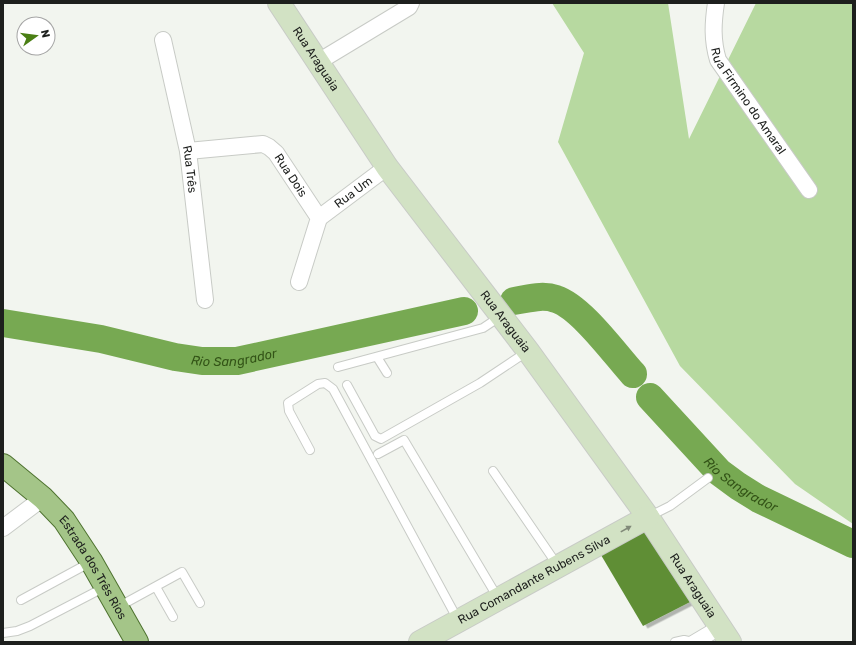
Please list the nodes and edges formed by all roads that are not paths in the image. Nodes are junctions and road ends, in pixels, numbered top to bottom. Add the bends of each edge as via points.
1 (279, 3) edge
2 (411, 3) edge
3 (716, 3) edge
4 (163, 40) dead end
5 (318, 62) junction
6 (188, 151) junction
7 (387, 167) junction
8 (809, 190) dead end
9 (319, 218) junction
10 (299, 282) dead end
11 (205, 300) dead end
12 (503, 315) junction
13 (528, 350) junction
14 (378, 356) junction
15 (338, 367) dead end
16 (387, 373) dead end
17 (347, 384) dead end
18 (310, 450) dead end
19 (378, 454) dead end
20 (3, 465) edge
21 (493, 471) dead end
22 (708, 478) dead end
23 (43, 498) junction
24 (648, 517) junction
25 (3, 528) edge
26 (92, 561) junction
27 (558, 566) junction
28 (106, 586) junction
29 (156, 587) junction
30 (498, 599) junction
31 (21, 600) dead end
32 (200, 603) dead end
33 (118, 608) junction
34 (173, 617) dead end
35 (459, 621) junction
36 (724, 632) edge
37 (3, 633) edge
38 (691, 641) edge
39 (137, 642) edge
40 (420, 642) edge
41 (675, 642) edge
42 (702, 642) edge

1 - 5 street, Rua Araguaia
2 - 5 street
3 - 8 street, Rua Firmino do Amaral via 712,31 718,60
4 - 6 street, Rua Três
5 - 7 street, Rua Araguaia
6 - 9 street, Rua Dois via 254,144 269,147 276,153
6 - 11 street, Rua Três
7 - 9 street, Rua Um
7 - 12 street, Rua Araguaia
9 - 10 street
12 - 13 street, Rua Araguaia
12 - 14 lane via 483,328
13 - 17 lane via 480,382 380,440 375,436
13 - 24 street, Rua Araguaia
14 - 15 lane
14 - 16 lane
18 - 35 lane via 289,411 288,403 318,384 325,383 333,389
19 - 30 lane via 404,440
20 - 23 main road, Estrada dos Três Rios
21 - 27 lane
22 - 24 lane via 670,506
23 - 25 street
23 - 26 main road, Estrada dos Três Rios via 64,520
27 -> 24 street, Rua Comandante Rubens Silva
24 - 36 street, Rua Araguaia
26 - 28 main road, Estrada dos Três Rios
26 - 31 lane
27 - 30 street, Rua Comandante Rubens Silva
28 - 33 main road, Estrada dos Três Rios
28 - 37 lane via 30,626
29 - 32 lane via 182,572
29 - 33 lane
29 - 34 lane
30 - 35 street, Rua Comandante Rubens Silva
33 - 39 main road, Estrada dos Três Rios
35 - 40 street, Rua Comandante Rubens Silva
36 - 38 lane
36 - 42 lane
38 - 41 lane

